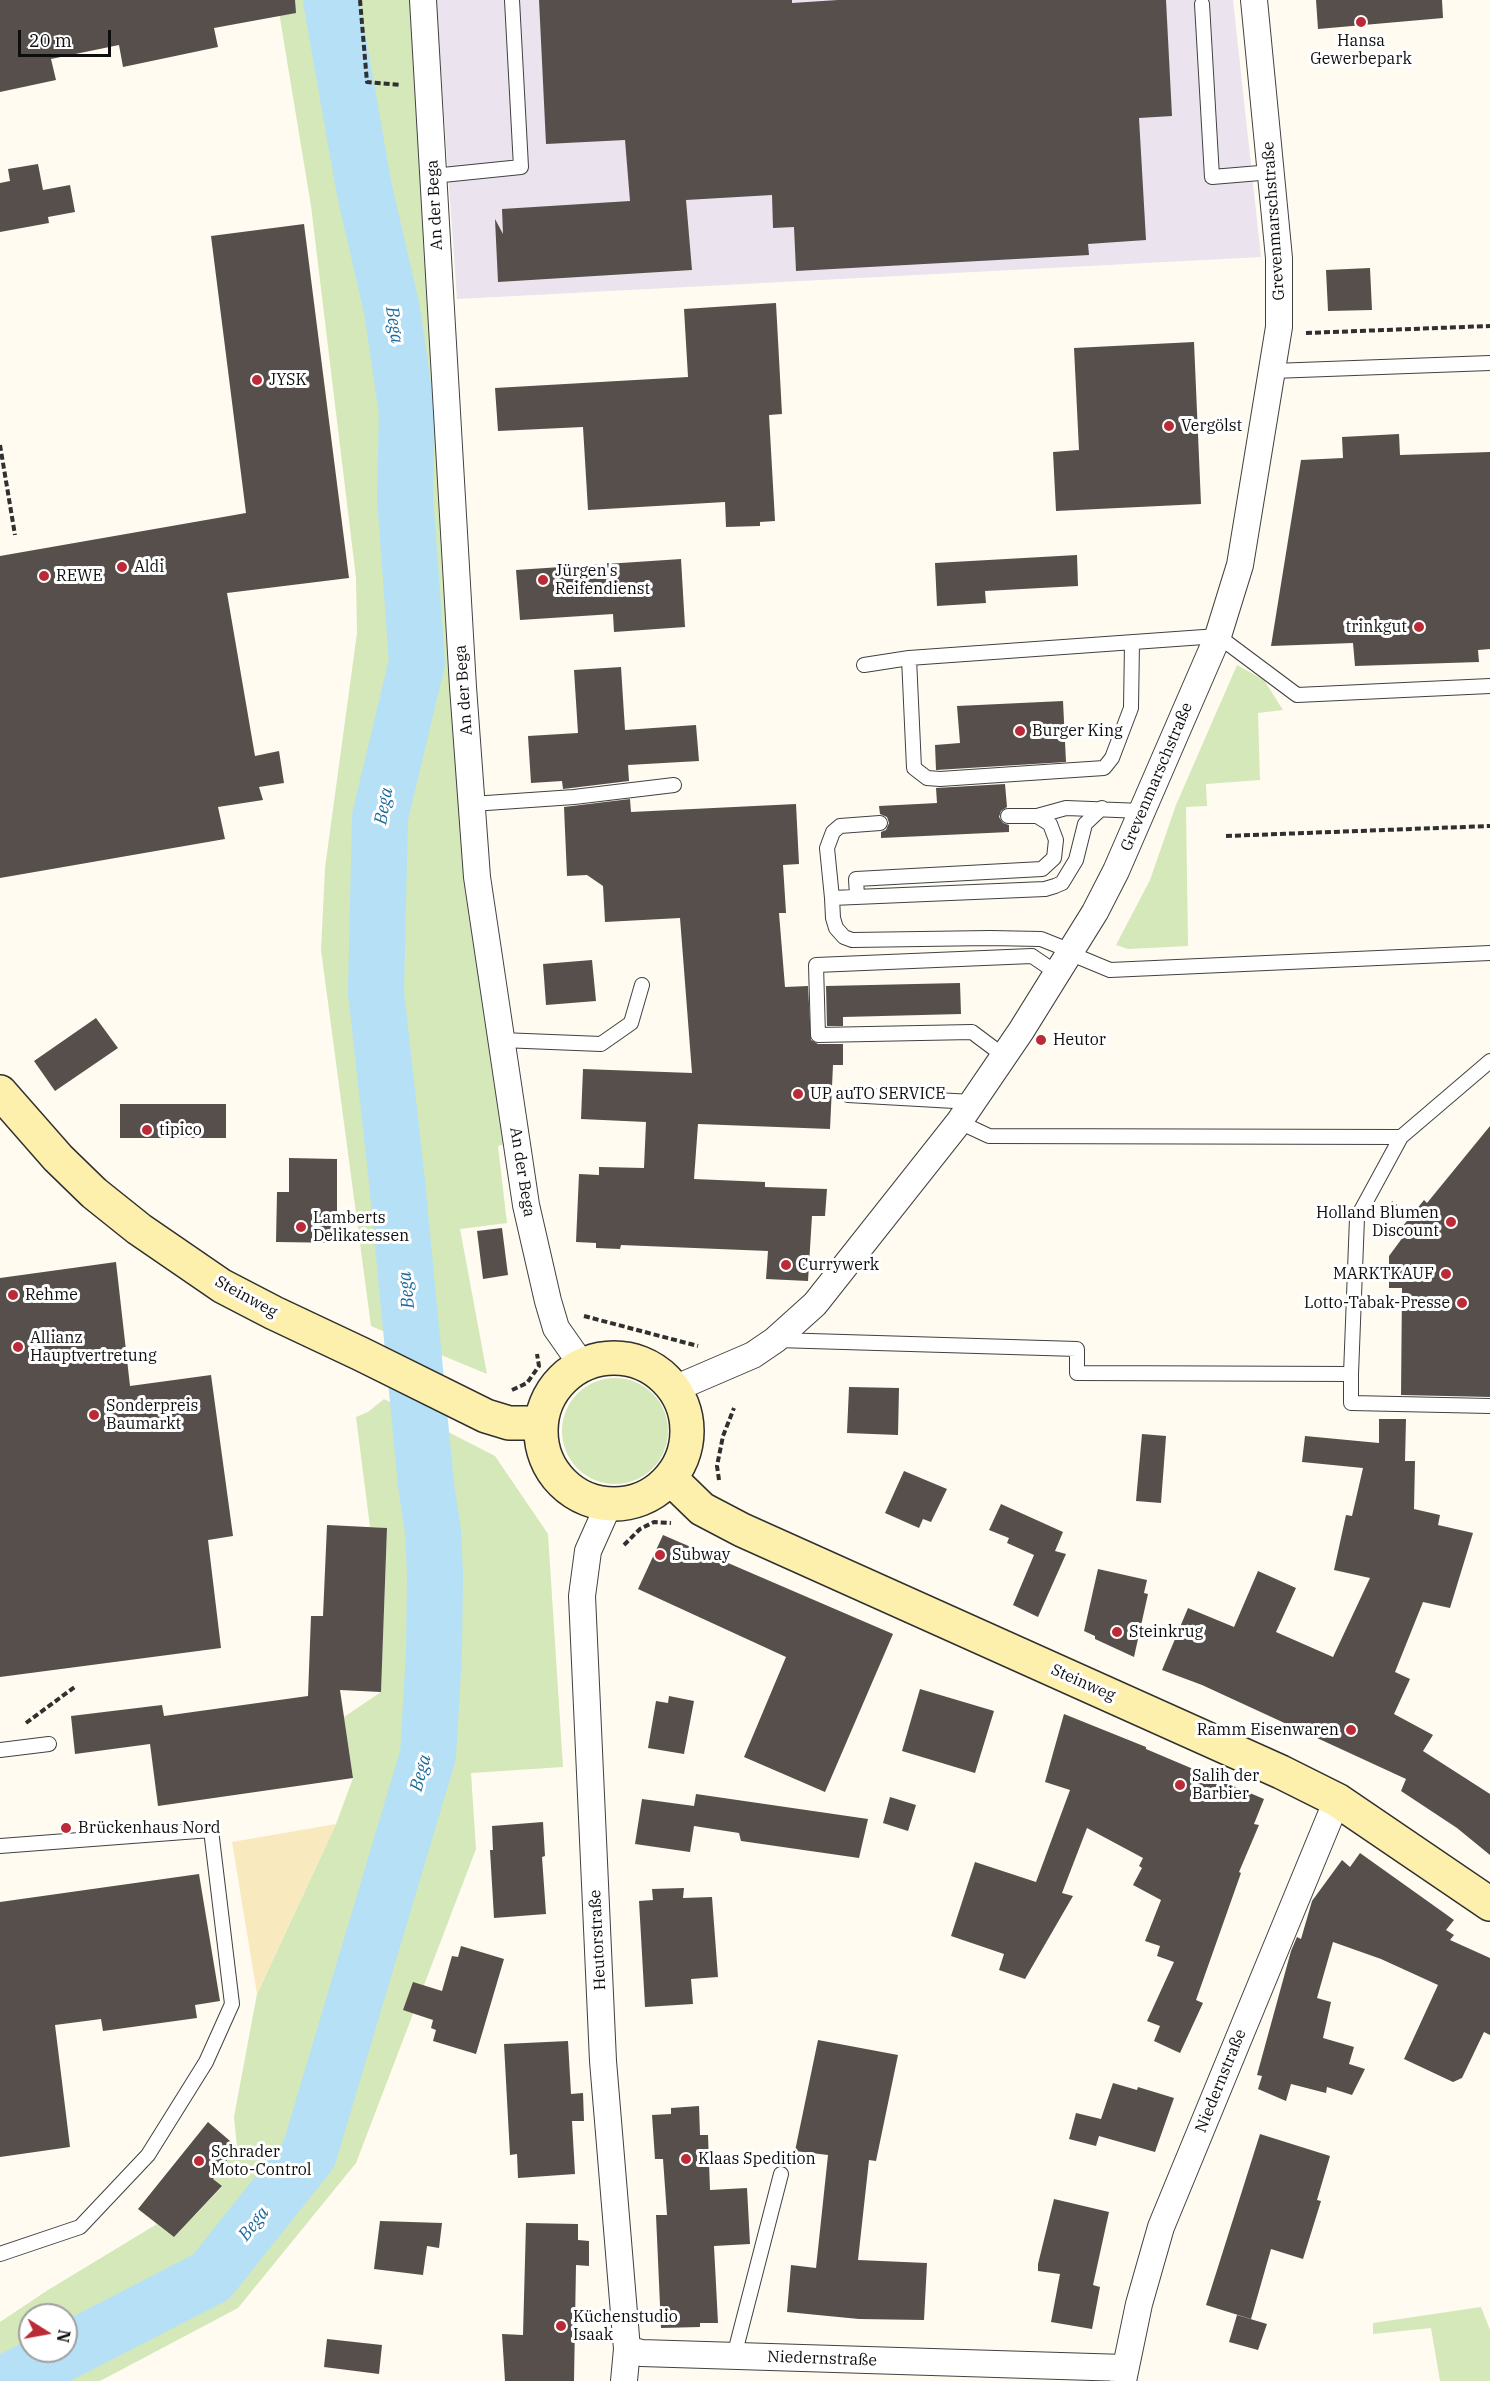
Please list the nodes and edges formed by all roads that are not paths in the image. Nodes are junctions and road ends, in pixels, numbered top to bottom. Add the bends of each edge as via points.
1 (423, 0) edge
2 (512, 0) edge
3 (1254, 0) edge
4 (1202, 4) dead end
5 (1272, 172) junction
6 (434, 176) junction
7 (1490, 363) edge
8 (1273, 371) junction
9 (1218, 636) junction
10 (1132, 643) junction
11 (909, 658) junction
12 (864, 665) dead end
13 (1490, 686) edge
14 (674, 785) dead end
15 (472, 804) junction
16 (1102, 808) junction
17 (1142, 811) junction
18 (1008, 816) dead end
19 (1037, 816) junction
20 (880, 823) dead end
21 (857, 896) junction
22 (832, 898) junction
23 (1490, 953) edge
24 (1066, 959) junction
25 (642, 985) dead end
26 (501, 1040) junction
27 (1004, 1056) junction
28 (1490, 1061) edge
29 (0, 1092) edge
30 (848, 1095) dead end
31 (965, 1112) junction
32 (1401, 1137) junction
33 (775, 1340) junction
34 (582, 1365) junction
35 (1351, 1374) junction
36 (674, 1389) junction
37 (1490, 1406) edge
38 (541, 1423) junction
39 (670, 1478) junction
40 (609, 1504) junction
41 (49, 1744) dead end
42 (0, 1750) edge
43 (1337, 1800) junction
44 (0, 1846) edge
45 (1490, 1904) edge
46 (781, 2174) dead end
47 (0, 2254) edge
48 (627, 2349) junction
49 (734, 2356) junction
50 (1124, 2375) edge
51 (624, 2381) edge

1 - 6 street, An der Bega
2 - 6 lane via 521,167
3 - 5 street, Grevenmarschstraße
4 - 5 lane via 1212,177
5 - 8 street, Grevenmarschstraße via 1280,258 1279,327
6 - 15 street, An der Bega
7 - 8 lane
8 - 9 street, Grevenmarschstraße via 1240,565
9 - 10 lane
9 - 13 lane via 1297,695
9 - 17 street, Grevenmarschstraße
10 - 11 lane
10 - 11 lane via 1131,708 1112,758 1104,768 1092,769 927,778 914,768
11 - 12 lane
14 - 15 lane
15 - 26 street, An der Bega via 477,877
16 - 17 lane
16 - 19 lane via 1066,808
16 - 21 lane via 1085,824 1076,860 1062,883 1055,886
17 - 24 street, Grevenmarschstraße via 1116,871
18 - 19 lane
19 - 21 lane via 1050,824 1056,840 1054,858 1042,869 856,879
20 - 22 lane via 840,826 833,832 827,848
21 - 22 lane
22 - 24 lane via 836,928 852,940 1041,939
23 - 24 lane via 1110,970
24 - 27 street, Grevenmarschstraße
24 - 27 lane via 1032,956 816,965 818,1035 972,1032
25 - 26 lane via 631,1023 601,1044
26 - 34 street, An der Bega via 526,1205 548,1301 556,1328
27 - 31 street, Grevenmarschstraße
28 - 32 lane
29 - 38 street, Steinweg via 94,1193 222,1286 361,1354 494,1403 509,1423
30 - 31 lane
31 - 32 lane via 989,1136
31 - 33 street, Grevenmarschstraße via 815,1304
32 - 35 lane via 1357,1218
33 - 35 lane via 1077,1349 1077,1373
33 - 36 street, Grevenmarschstraße via 753,1355
34 - 36 street via 623,1358 644,1364 662,1375
34 - 38 street via 554,1389
35 - 37 lane via 1351,1403
36 - 39 street via 682,1405 686,1438
38 - 40 street via 548,1463 559,1480 575,1493
39 - 40 street via 648,1496
39 - 43 street, Steinweg via 702,1509 742,1530
40 - 48 street, Heutorstraße via 588,1551 582,1596 603,2061
41 - 42 lane
43 - 45 street, Steinweg
43 - 50 street, Niedernstraße via 1161,2228
44 - 47 lane via 211,1830 232,2004 206,2062 148,2155 80,2226
46 - 49 lane
48 - 49 street, Niedernstraße via 641,2354
48 - 51 street, Heutorstraße
49 - 50 street, Niedernstraße

